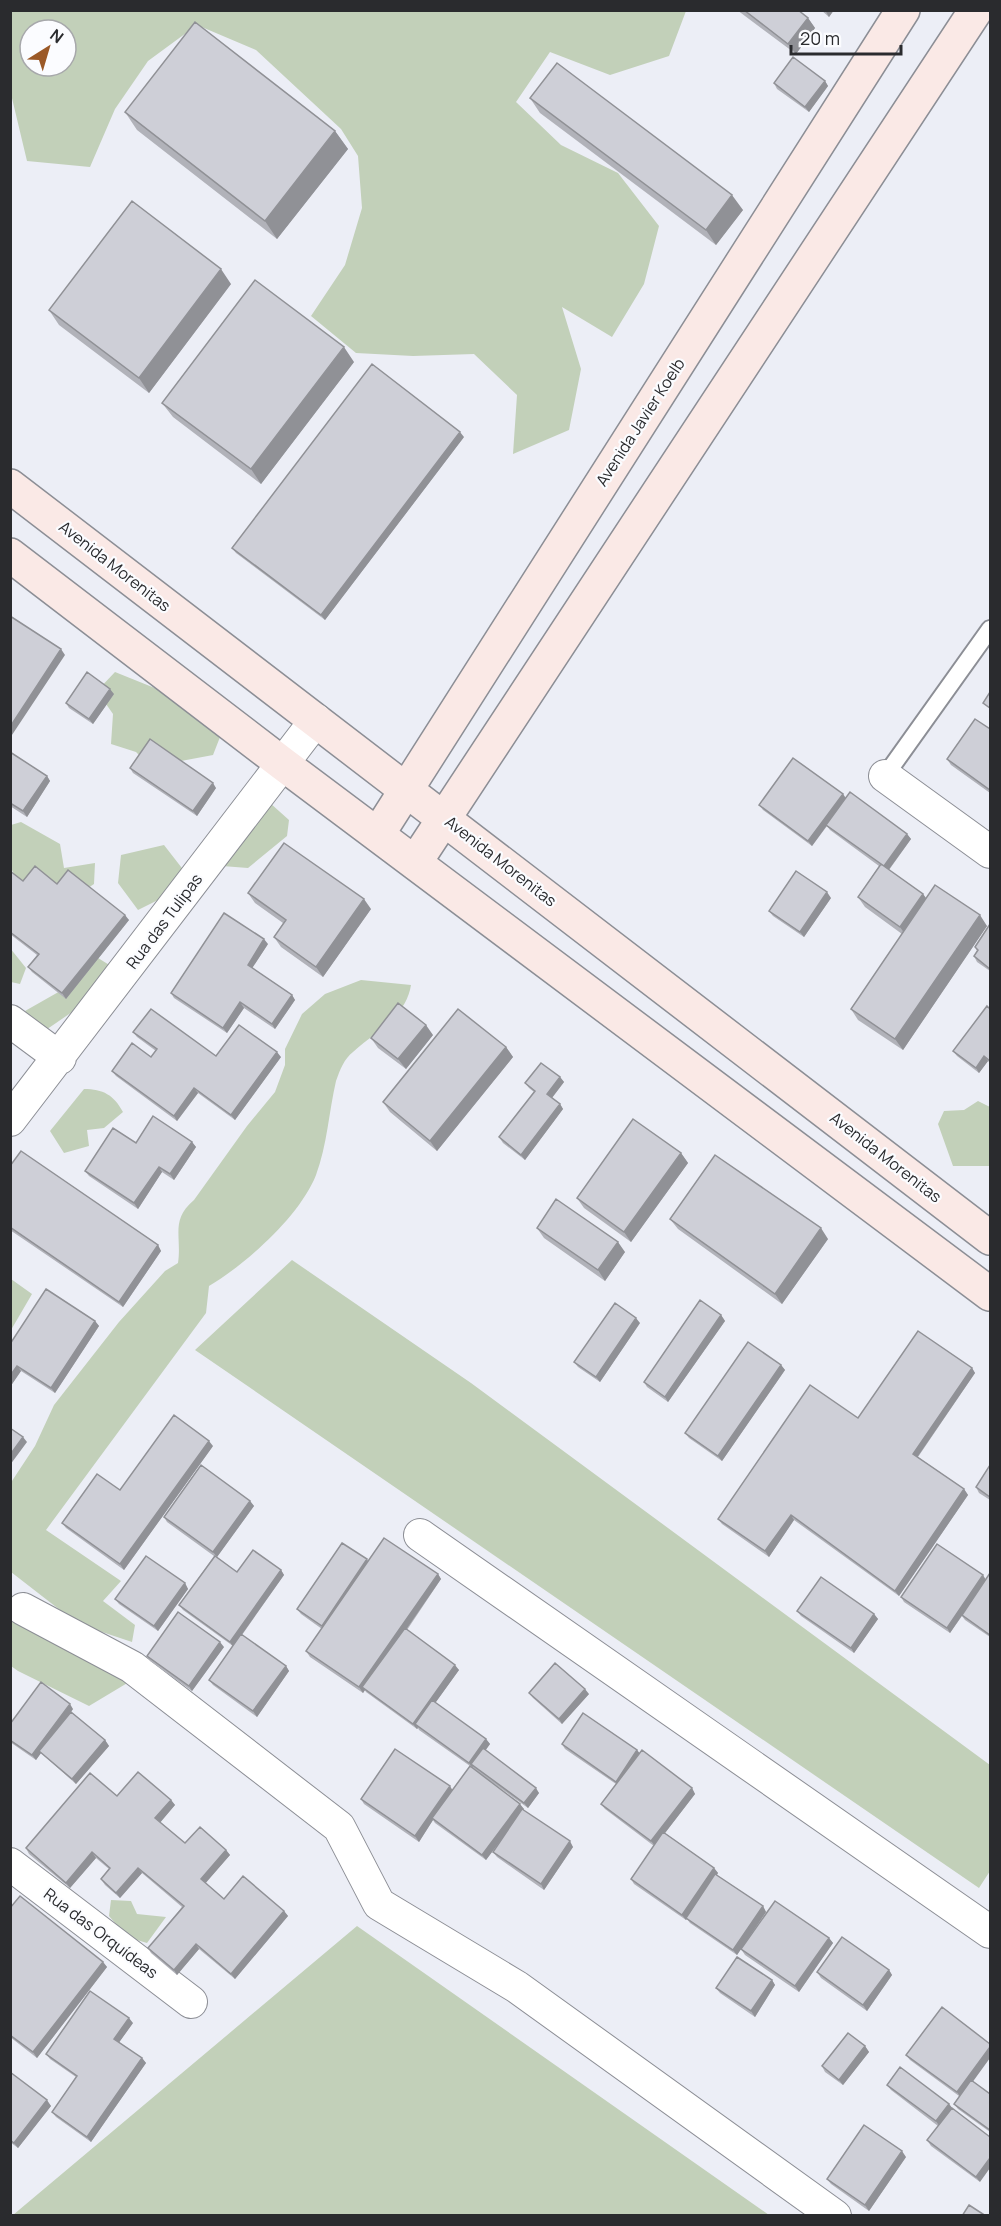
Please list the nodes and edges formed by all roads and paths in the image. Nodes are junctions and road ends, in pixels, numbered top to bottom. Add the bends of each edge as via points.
1 (903, 10) edge
2 (976, 10) edge
3 (10, 486) edge
4 (10, 555) edge
5 (990, 629) edge
6 (316, 720) junction
7 (283, 764) junction
8 (885, 776) joint
9 (406, 788) junction
10 (447, 818) junction
11 (378, 834) junction
12 (990, 852) edge
13 (416, 861) junction
14 (10, 1021) edge
15 (60, 1058) junction
16 (10, 1120) edge
17 (990, 1238) edge
18 (990, 1294) edge
19 (420, 1535) dead end
20 (23, 1609) dead end
21 (10, 1864) edge
22 (990, 1932) edge
23 (191, 2002) dead end
24 (836, 2216) edge

1 - 9 main road, Avenida Javier Koelb
2 - 10 main road
3 - 6 main road, Avenida Morenitas
4 - 7 main road
5 - 8 lane
6 - 7 street, Rua das Tulipas
6 - 9 main road, Avenida Morenitas
7 - 11 main road
7 - 15 street, Rua das Tulipas
8 - 12 street
9 - 10 main road, Avenida Morenitas
9 - 11 main road, Avenida Javier Koelb
10 - 13 main road
10 - 17 main road, Avenida Morenitas
11 - 13 main road
13 - 18 main road
14 - 15 street
15 - 16 street, Rua das Tulipas
19 - 22 street
20 - 24 street via 132,1667 339,1827 379,1905 517,1987
21 - 23 street, Rua das Orquídeas

